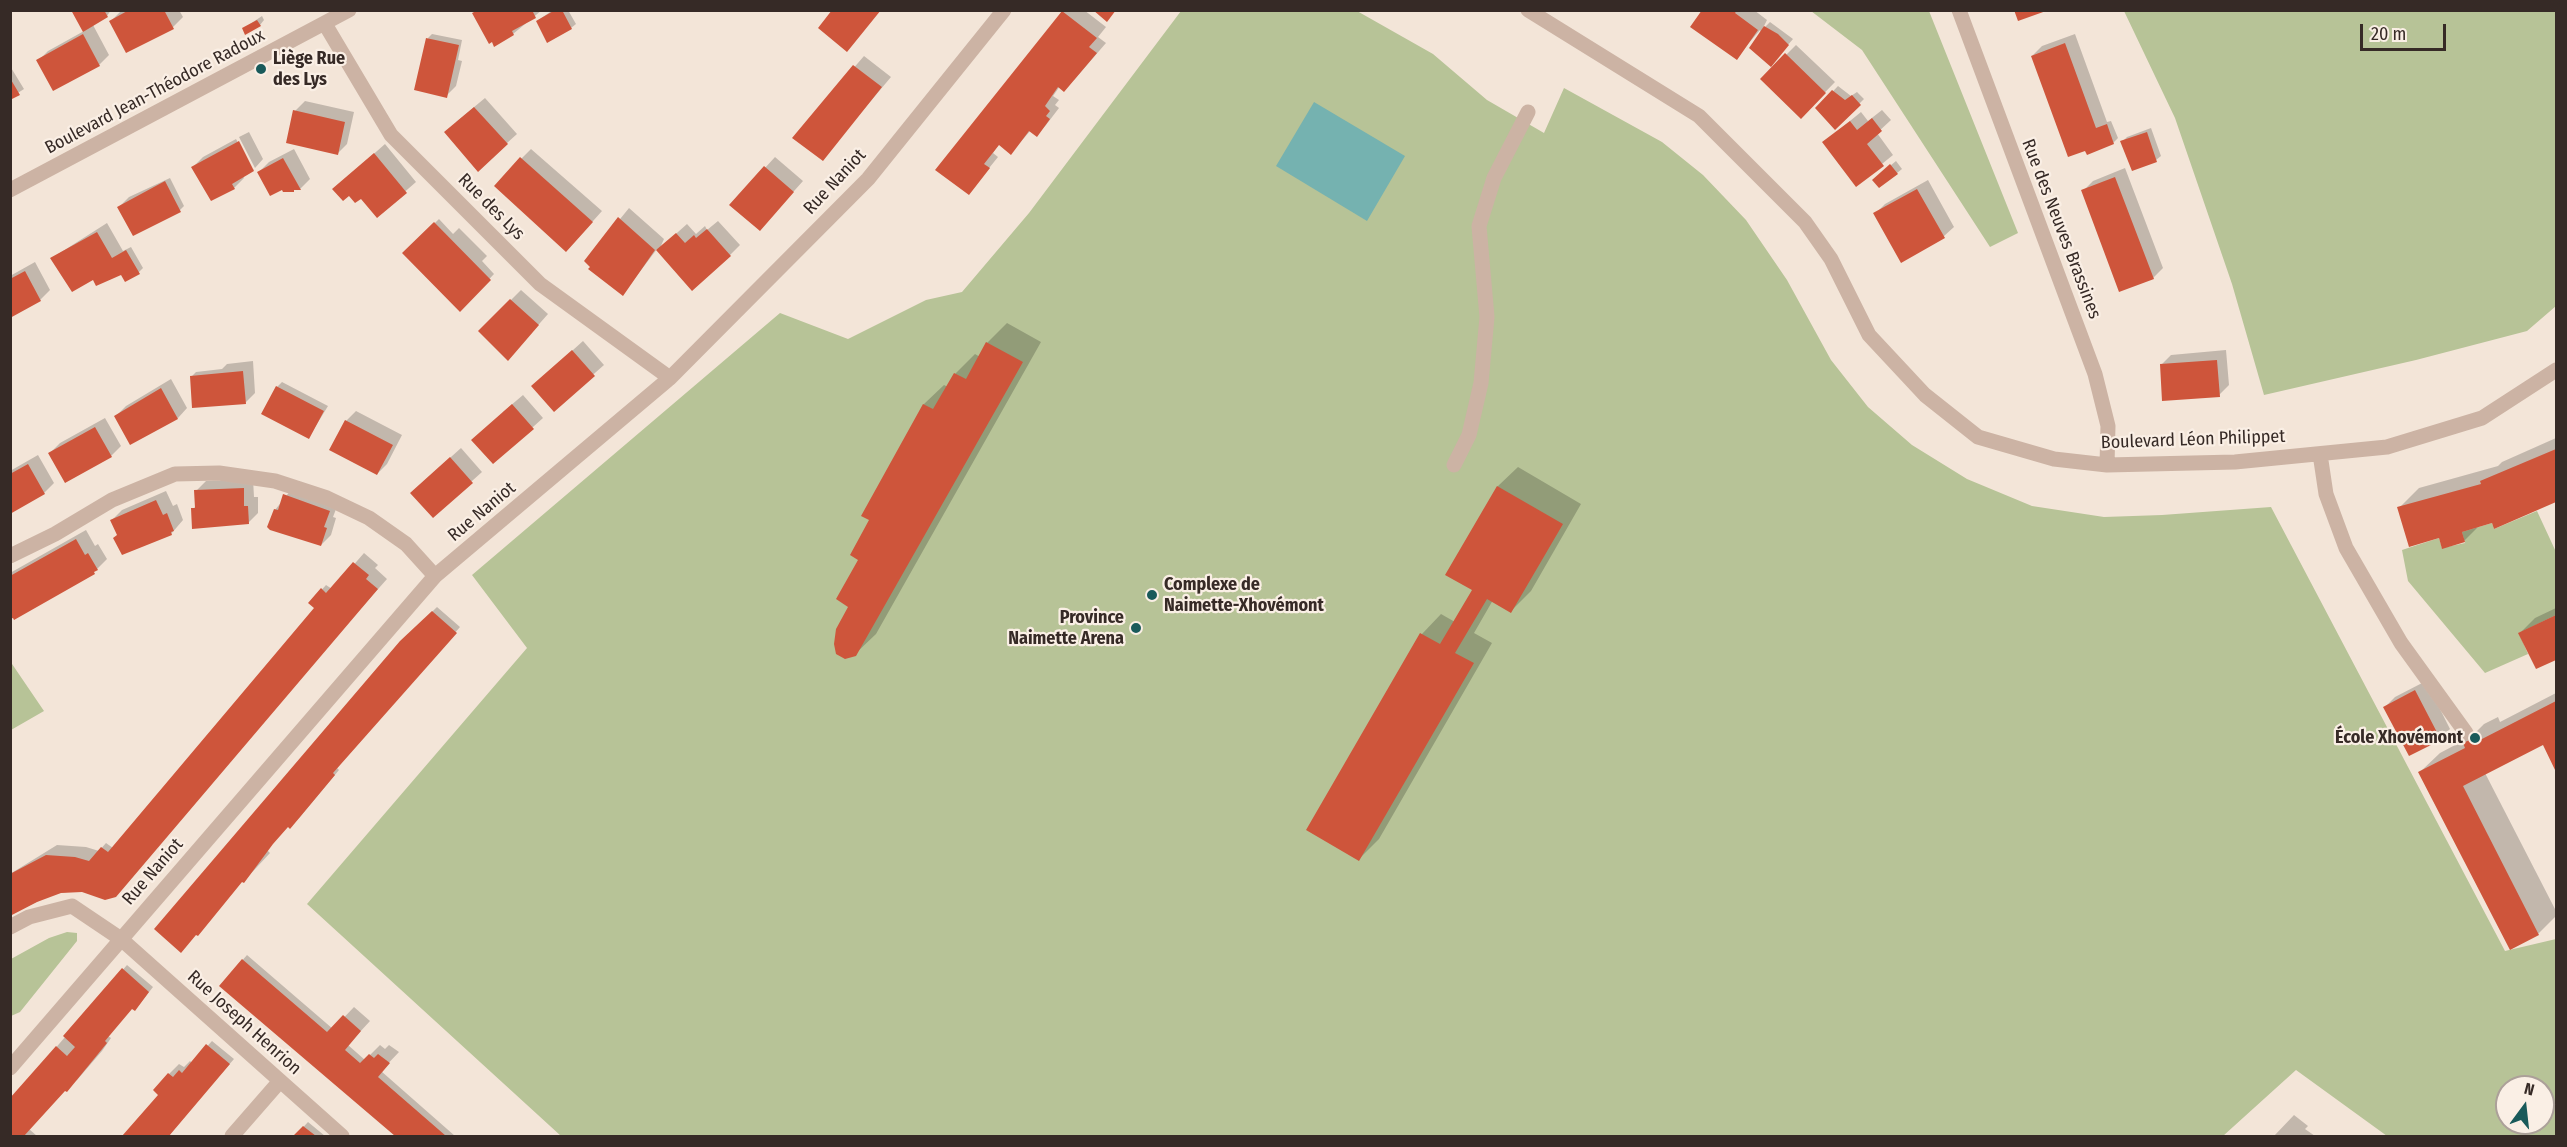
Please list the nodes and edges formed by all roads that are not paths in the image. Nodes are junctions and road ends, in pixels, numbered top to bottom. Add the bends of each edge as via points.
1 (349, 10) edge
2 (1004, 10) edge
3 (1528, 10) edge
4 (1959, 10) edge
5 (325, 24) junction
6 (1528, 112) dead end
7 (10, 190) edge
8 (2556, 370) edge
9 (670, 378) junction
10 (2320, 454) junction
11 (1454, 465) dead end
12 (2106, 465) junction
13 (10, 556) edge
14 (435, 576) junction
15 (2466, 733) dead end
16 (10, 927) edge
17 (121, 939) junction
18 (10, 1068) edge
19 (280, 1081) junction
20 (232, 1137) edge
21 (342, 1137) edge

1 - 5 street, Boulevard Jean-Théodore Radoux
2 - 9 street, Rue Naniot via 868,179
3 - 12 street, Boulevard Léon Philippet via 1699,116 1805,222 1831,259 1869,334 1925,395 1969,430 1978,437 2054,459
4 - 12 street, Rue des Neuves Brassines via 2096,374 2108,426
5 - 7 street, Boulevard Jean-Théodore Radoux
5 - 9 street, Rue des Lys via 391,135 540,284
6 - 11 street via 1494,178 1479,226 1487,317 1481,383 1469,435
8 - 10 street, Boulevard Léon Philippet via 2482,418 2387,447
9 - 14 street, Rue Naniot
10 - 12 street, Boulevard Léon Philippet via 2235,462
10 - 15 street via 2326,494 2346,548 2401,644
13 - 14 street via 112,500 175,474 219,473 275,481 327,498 369,518 406,544
14 - 17 street, Rue Naniot
16 - 17 street, Rue Joseph Henrion via 29,917 72,906
17 - 18 street, Rue Naniot
17 - 19 street, Rue Joseph Henrion
19 - 20 street
19 - 21 street, Rue Joseph Henrion

